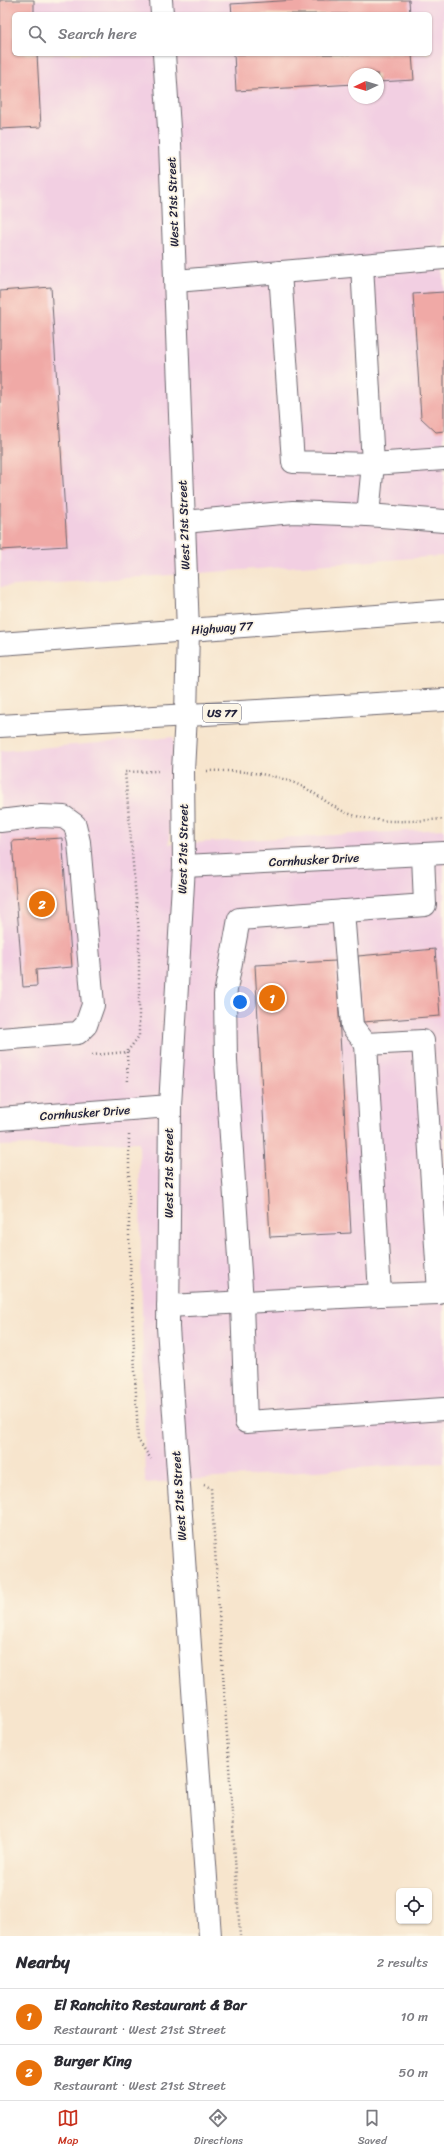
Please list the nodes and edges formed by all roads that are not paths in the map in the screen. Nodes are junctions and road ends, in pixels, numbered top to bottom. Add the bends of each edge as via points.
1 (161, 0) edge
2 (162, 12) edge
3 (164, 56) edge
4 (444, 258) edge
5 (362, 265) junction
6 (280, 272) junction
7 (176, 281) junction
8 (444, 459) edge
9 (373, 464) junction
10 (368, 515) junction
11 (444, 521) edge
12 (184, 522) junction
13 (444, 611) edge
14 (188, 631) junction
15 (0, 644) edge
16 (444, 700) edge
17 (186, 715) junction
18 (0, 726) edge
19 (0, 821) edge
20 (433, 854) edge
21 (184, 866) junction
22 (343, 911) junction
23 (0, 1039) edge
24 (366, 1044) junction
25 (170, 1106) junction
26 (0, 1119) edge
27 (380, 1295) junction
28 (242, 1302) junction
29 (168, 1306) junction
30 (444, 1409) edge
31 (210, 1936) edge

1 - 2 main road
3 - 7 main road, West 21st Street
4 - 5 main road
5 - 6 main road
5 - 9 main road
6 - 7 main road
6 - 9 main road via 293,462
7 - 12 main road, West 21st Street
8 - 9 main road
9 - 10 main road
10 - 11 main road
10 - 12 main road via 293,512
12 - 14 main road, West 21st Street
13 - 14 main road, Highway 77
14 - 15 main road, Highway 77
14 - 17 main road, West 21st Street
16 - 17 main road, US 77
17 - 18 main road, US 77
17 - 21 main road, West 21st Street via 183,771
19 - 23 main road via 41,816 64,817 75,825 79,842 93,1004 86,1025 78,1033
20 - 21 main road, Cornhusker Drive
20 - 22 main road via 426,905
21 - 25 main road, West 21st Street
22 - 24 main road via 352,1026
22 - 28 main road via 239,919 225,995 226,1061
24 - 27 main road
24 - 27 main road via 423,1040 439,1293
25 - 26 main road, Cornhusker Drive
25 - 29 main road, West 21st Street
27 - 28 main road
28 - 29 main road
28 - 30 main road via 246,1422
29 - 31 main road, West 21st Street

